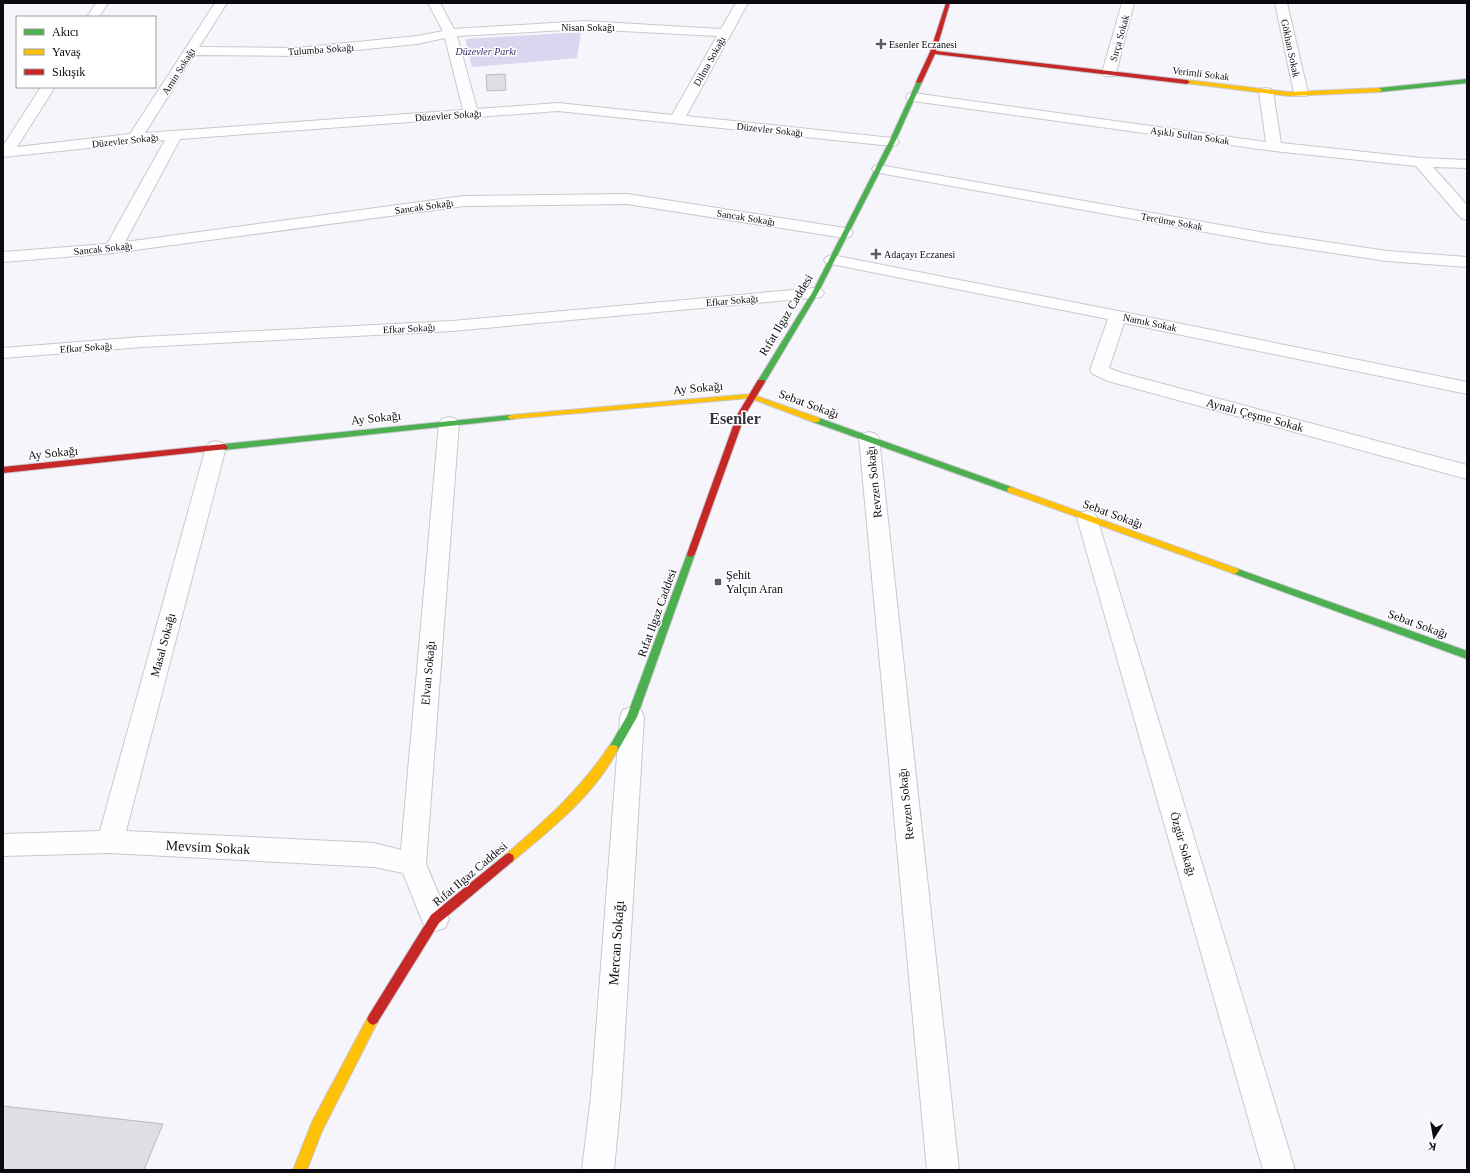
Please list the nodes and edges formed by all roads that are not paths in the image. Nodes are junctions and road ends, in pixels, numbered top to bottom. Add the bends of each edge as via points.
1 (102, 3) edge
2 (221, 3) edge
3 (434, 3) edge
4 (742, 3) edge
5 (948, 3) edge
6 (1128, 3) edge
7 (1281, 3) edge
8 (94, 16) edge
9 (450, 33) junction
10 (725, 33) junction
11 (190, 51) junction
12 (933, 52) junction
13 (1109, 73) junction
14 (1467, 81) edge
15 (47, 88) edge
16 (1266, 92) junction
17 (1301, 94) junction
18 (913, 97) junction
19 (471, 113) junction
20 (677, 119) junction
21 (175, 135) junction
22 (135, 138) junction
23 (892, 142) junction
24 (1274, 147) junction
25 (4, 153) edge
26 (1421, 162) junction
27 (1467, 164) edge
28 (879, 169) junction
29 (1467, 215) edge
30 (845, 233) junction
31 (113, 248) junction
32 (3, 258) edge
33 (832, 260) junction
34 (1467, 262) edge
35 (815, 293) junction
36 (1118, 316) junction
37 (3, 353) edge
38 (1467, 388) edge
39 (751, 396) junction
40 (449, 423) junction
41 (869, 438) junction
42 (216, 447) junction
43 (3, 470) edge
44 (1467, 472) edge
45 (1087, 518) junction
46 (1467, 655) edge
47 (632, 717) junction
48 (110, 842) junction
49 (3, 845) edge
50 (412, 864) junction
51 (435, 919) junction
52 (300, 1170) edge
53 (598, 1170) edge
54 (943, 1170) edge
55 (1280, 1170) edge

1 - 8 street
2 - 11 street, Amin Sokağı
3 - 9 street
4 - 10 street, Dilma Sokağı
5 - 12 street, Rıfat Ilgaz Caddesi
6 - 13 street, Sırça Sokak
7 - 17 street, Gökhan Sokak
9 - 10 street, Nisan Sokağı via 584,25
9 - 11 street, Tulumba Sokağı via 417,40 296,52
9 - 19 street
10 - 20 street, Dilma Sokağı
11 - 22 street, Amin Sokağı
12 - 13 street, Verimli Sokak
12 - 18 street, Rıfat Ilgaz Caddesi
13 - 16 street, Verimli Sokak
14 - 17 street, Verimli Sokak via 1390,90
15 - 25 street
16 - 17 street, Verimli Sokak
16 - 24 street
18 - 23 street, Rıfat Ilgaz Caddesi
18 - 24 street, Aşıklı Sultan Sokak
19 - 20 street, Düzevler Sokağı via 558,107
19 - 21 street, Düzevler Sokağı
20 - 23 street, Düzevler Sokağı
21 - 22 street, Düzevler Sokağı
21 - 31 street
22 - 25 street, Düzevler Sokağı
23 - 28 street, Rıfat Ilgaz Caddesi
24 - 26 street, Aşıklı Sultan Sokak
26 - 27 street, Aşıklı Sultan Sokak
26 - 29 street
28 - 30 street, Rıfat Ilgaz Caddesi
28 - 34 street, Tercüme Sokak via 1266,238 1387,256
30 - 31 street, Sancak Sokağı via 627,199 464,201
30 - 33 street, Rıfat Ilgaz Caddesi
31 - 32 street, Sancak Sokağı
33 - 35 street, Rıfat Ilgaz Caddesi
33 - 36 street, Namık Sokak
35 - 37 street, Efkar Sokağı via 452,326 142,342
35 - 39 street, Rıfat Ilgaz Caddesi
36 - 38 street, Namık Sokak
36 - 44 street, Aynalı Çeşme Sokak via 1099,370 1115,377
39 - 40 street, Ay Sokağı
39 - 41 street, Sebat Sokağı
39 - 47 street, Rıfat Ilgaz Caddesi via 741,415
40 - 42 street, Ay Sokağı
40 - 50 street, Elvan Sokağı
41 - 45 street, Sebat Sokağı
41 - 54 street, Revzen Sokağı
42 - 43 street, Ay Sokağı
42 - 48 street, Masal Sokağı
45 - 46 street, Sebat Sokağı
45 - 55 street, Özgür Sokağı
47 - 51 street, Rıfat Ilgaz Caddesi via 602,768 560,814
47 - 53 street, Mercan Sokağı via 606,1096
48 - 49 street, Mevsim Sokak
48 - 50 street, Mevsim Sokak via 374,856
50 - 51 street, Elvan Sokağı
51 - 52 street, Rıfat Ilgaz Caddesi via 373,1018 317,1127

